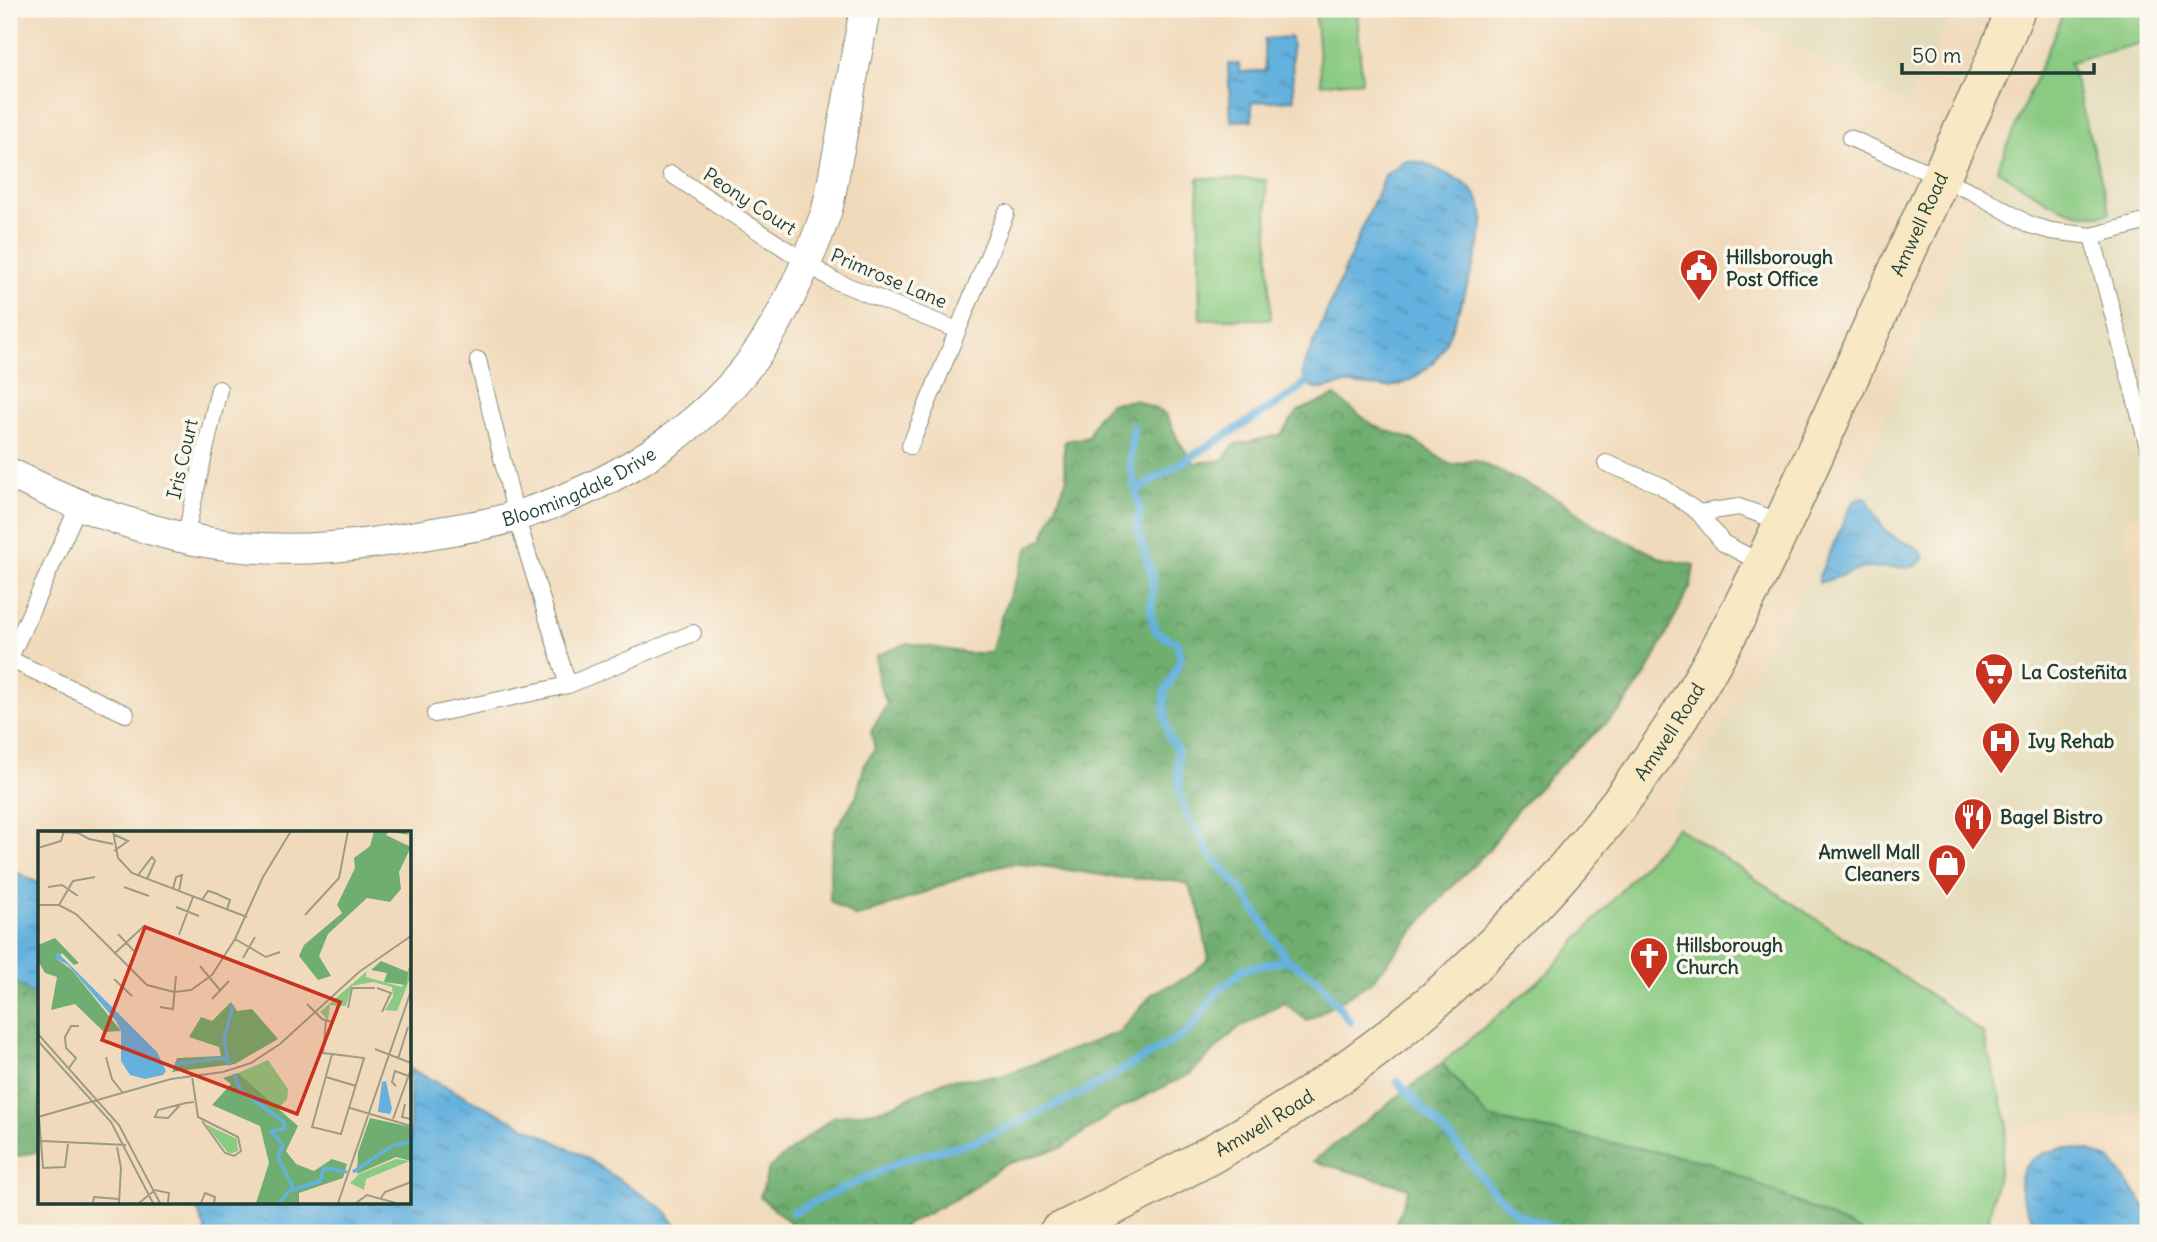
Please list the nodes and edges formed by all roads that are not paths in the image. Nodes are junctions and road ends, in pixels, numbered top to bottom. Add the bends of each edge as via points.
1 (865, 9) edge
2 (2015, 9) edge
3 (1850, 138) dead end
4 (671, 174) dead end
5 (1940, 178) junction
6 (1006, 213) dead end
7 (2148, 222) edge
8 (2092, 236) junction
9 (805, 264) junction
10 (957, 330) junction
11 (478, 360) dead end
12 (219, 389) dead end
13 (910, 446) dead end
14 (2148, 447) edge
15 (1606, 463) dead end
16 (9, 473) edge
17 (78, 507) junction
18 (1699, 513) junction
19 (516, 516) junction
20 (1784, 523) junction
21 (185, 538) junction
22 (1764, 564) junction
23 (693, 633) dead end
24 (9, 659) edge
25 (568, 685) junction
26 (126, 714) dead end
27 (435, 714) dead end
28 (1058, 1233) edge

1 - 9 street, Bloomingdale Drive via 827,211
2 - 5 main road, Amwell Road
3 - 5 lane
4 - 9 lane, Peony Court
5 - 8 lane via 2030,225
5 - 20 main road, Amwell Road
6 - 10 lane
7 - 8 lane
8 - 14 lane
9 - 10 lane, Primrose Lane via 833,280
9 - 19 street, Bloomingdale Drive via 776,324 746,368 710,407 624,470 575,495
10 - 13 lane
11 - 19 lane
12 - 21 lane, Iris Court
15 - 18 lane via 1660,485
16 - 17 street, Bloomingdale Drive
17 - 21 street, Bloomingdale Drive
17 - 24 lane
18 - 20 lane via 1739,507
18 - 22 lane via 1723,543
19 - 21 street, Bloomingdale Drive via 335,547 281,550
19 - 25 lane
20 - 22 main road, Amwell Road
22 - 28 main road, Amwell Road via 1723,643 1654,756 1592,837 1473,963 1410,1021 1288,1110 1207,1159
23 - 25 lane
24 - 26 lane
25 - 27 lane

